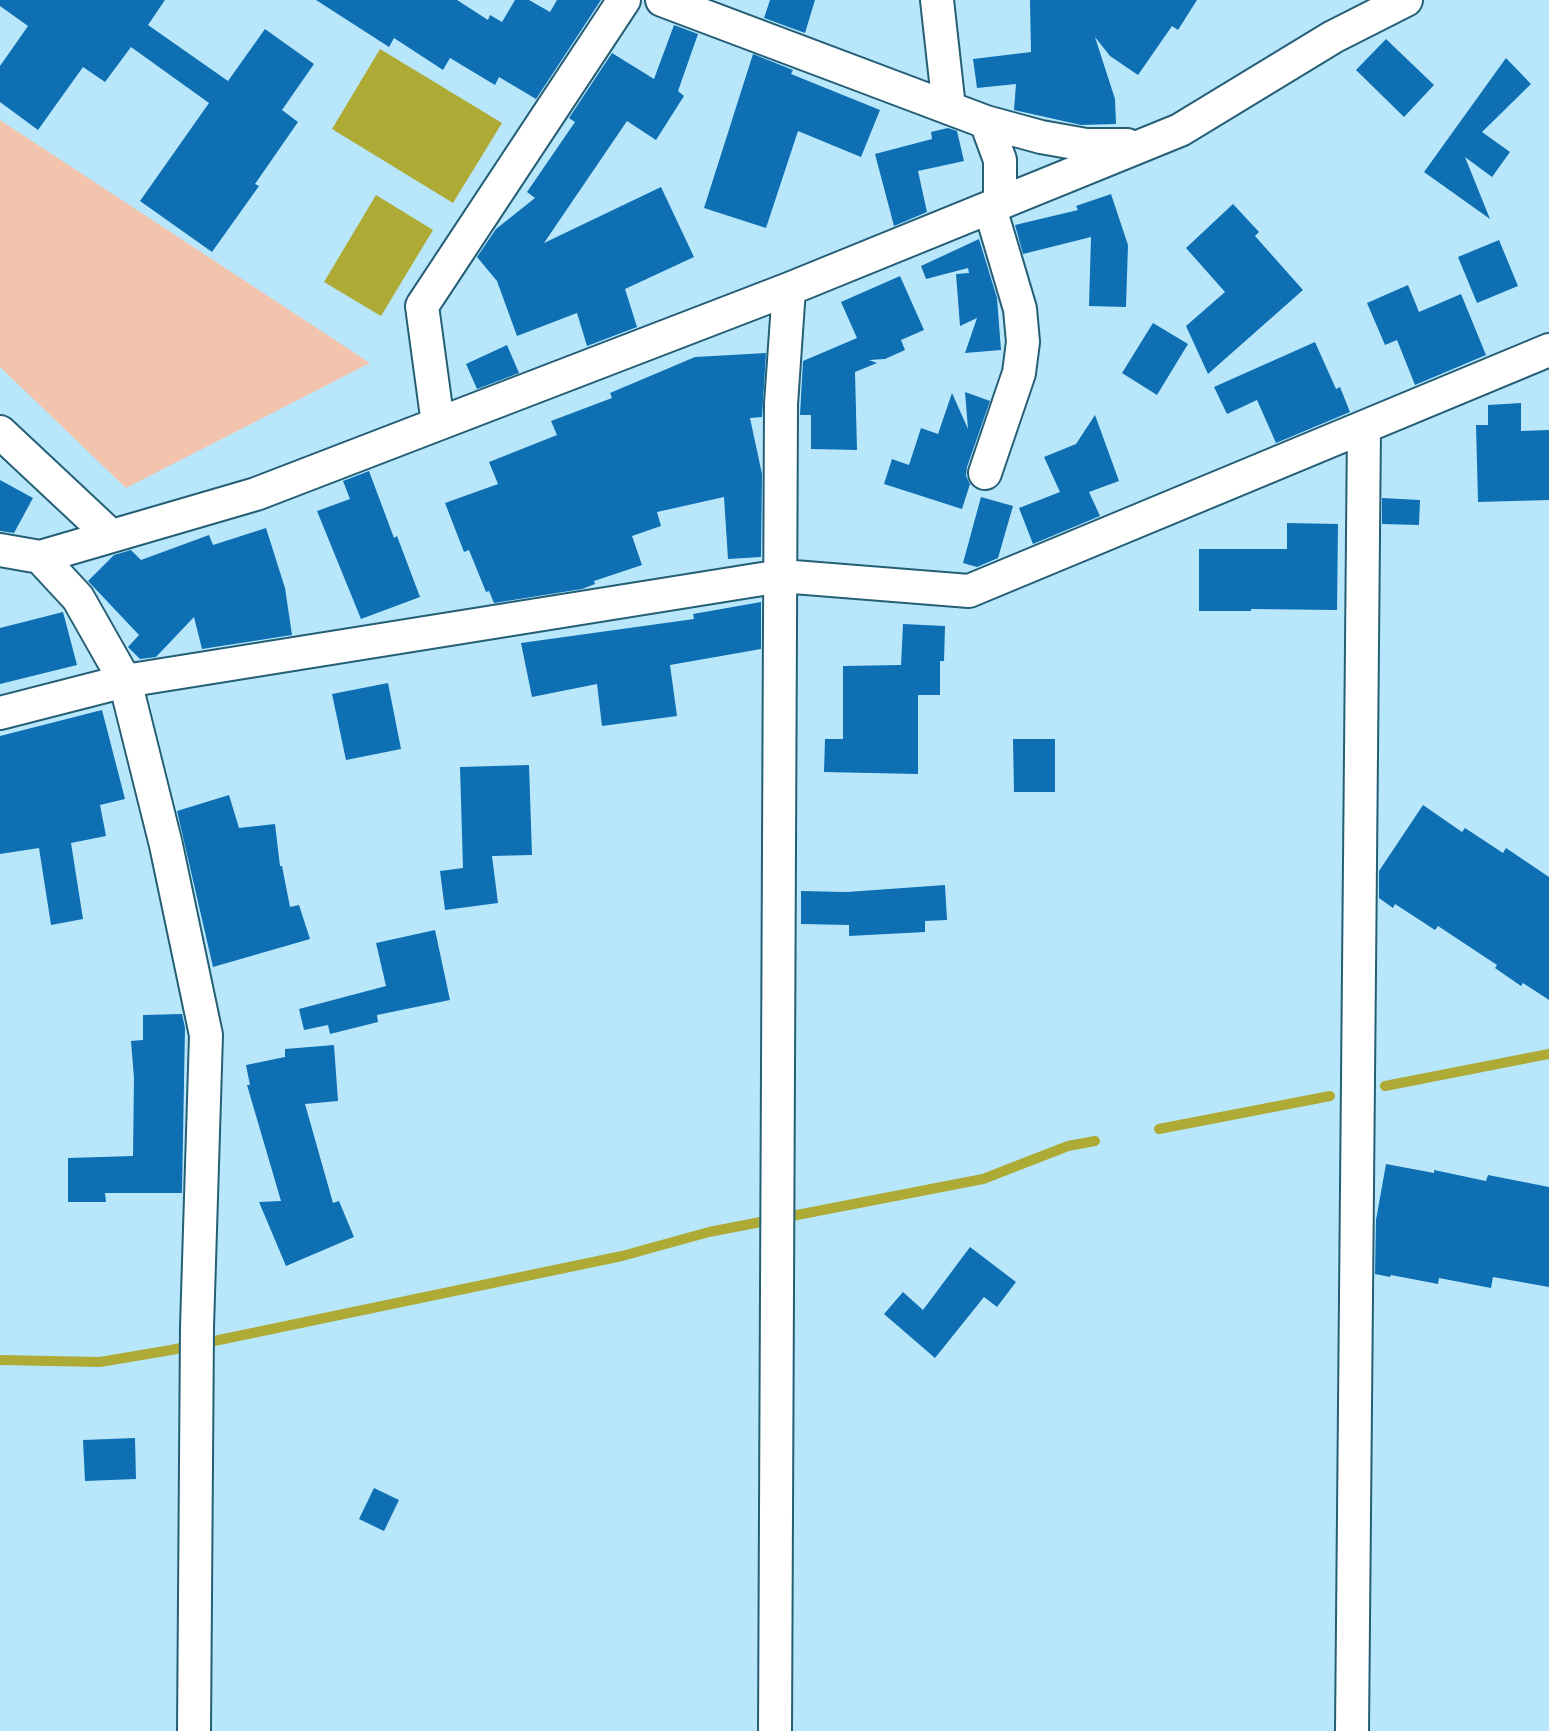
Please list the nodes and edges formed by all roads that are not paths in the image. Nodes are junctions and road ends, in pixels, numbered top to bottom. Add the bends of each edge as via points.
1 (624, 0) edge
2 (662, 0) edge
3 (937, 0) edge
4 (1406, 0) edge
5 (949, 108) junction
6 (986, 122) junction
7 (1146, 145) junction
8 (995, 206) junction
9 (789, 289) junction
10 (1549, 350) edge
11 (438, 424) junction
12 (1364, 427) junction
13 (0, 432) edge
14 (985, 473) dead end
15 (111, 536) junction
16 (0, 550) edge
17 (40, 557) junction
18 (781, 576) junction
19 (125, 681) junction
20 (0, 713) edge
21 (194, 1731) edge
22 (775, 1731) edge
23 (1352, 1731) edge

1 - 11 street via 422,306
2 - 5 street
3 - 5 street
4 - 7 street
5 - 6 street
6 - 7 street via 1086,145
6 - 8 street via 1000,160
7 - 8 street
8 - 9 street
8 - 14 street via 1023,342 1019,373
9 - 11 street
9 - 18 street via 781,404
10 - 12 street
11 - 15 street via 256,494
12 - 18 street via 969,591
12 - 23 street
13 - 15 street
15 - 17 street
16 - 17 street
17 - 19 street via 78,598
18 - 19 street
18 - 22 street
19 - 20 street
19 - 21 street via 206,1035

